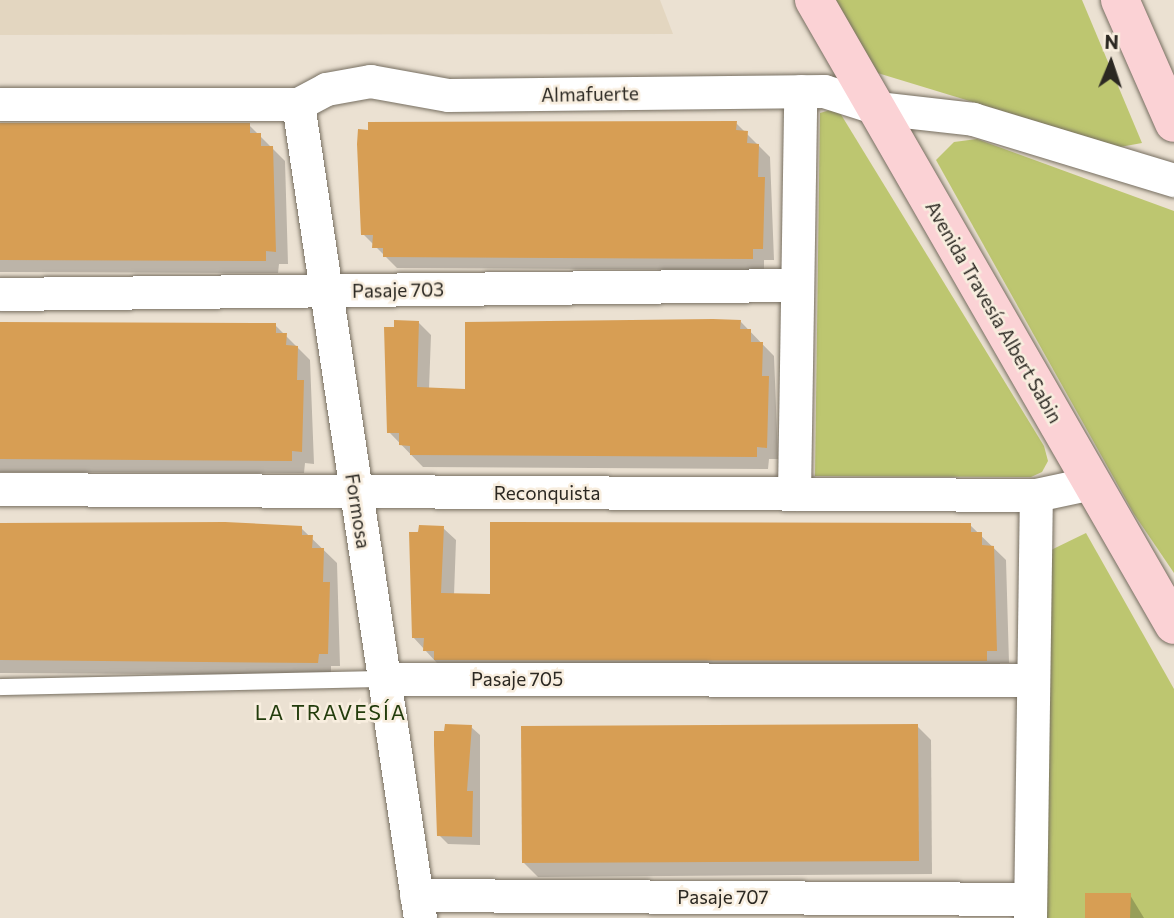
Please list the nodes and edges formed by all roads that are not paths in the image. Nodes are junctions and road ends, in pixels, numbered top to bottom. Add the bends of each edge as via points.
1 (814, 0) edge
2 (1120, 0) edge
3 (800, 92) junction
4 (0, 104) edge
5 (298, 104) junction
6 (877, 108) junction
7 (1174, 123) edge
8 (1174, 180) edge
9 (797, 285) junction
10 (324, 290) junction
11 (0, 294) edge
12 (1092, 483) junction
13 (0, 489) edge
14 (355, 491) junction
15 (794, 494) junction
16 (1036, 495) junction
17 (1174, 625) edge
18 (384, 679) junction
19 (1033, 680) junction
20 (0, 687) edge
21 (418, 906) edge
22 (1030, 909) edge

1 - 6 main road, Avenida Travesía Albert Sabin
2 - 7 main road
3 - 5 street, Almafuerte via 448,95 370,81 326,89
3 - 6 street, Almafuerte via 845,95
3 - 9 street
4 - 5 street, Almafuerte
5 - 10 street, Formosa
6 - 8 street, Almafuerte via 973,119
6 - 12 main road, Avenida Travesía Albert Sabin
9 - 10 street, Pasaje 703
9 - 15 street
10 - 11 street, Pasaje 703
10 - 14 street, Formosa
12 - 16 street, Reconquista
12 - 17 main road, Avenida Travesía Albert Sabin
13 - 14 street, Reconquista
14 - 15 street, Reconquista
14 - 18 street, Formosa
15 - 16 street, Reconquista
16 - 19 street
18 - 19 street, Pasaje 705
18 - 20 lane, Pasaje 705
18 - 21 street, Formosa
19 - 22 street
21 - 22 street, Pasaje 707

